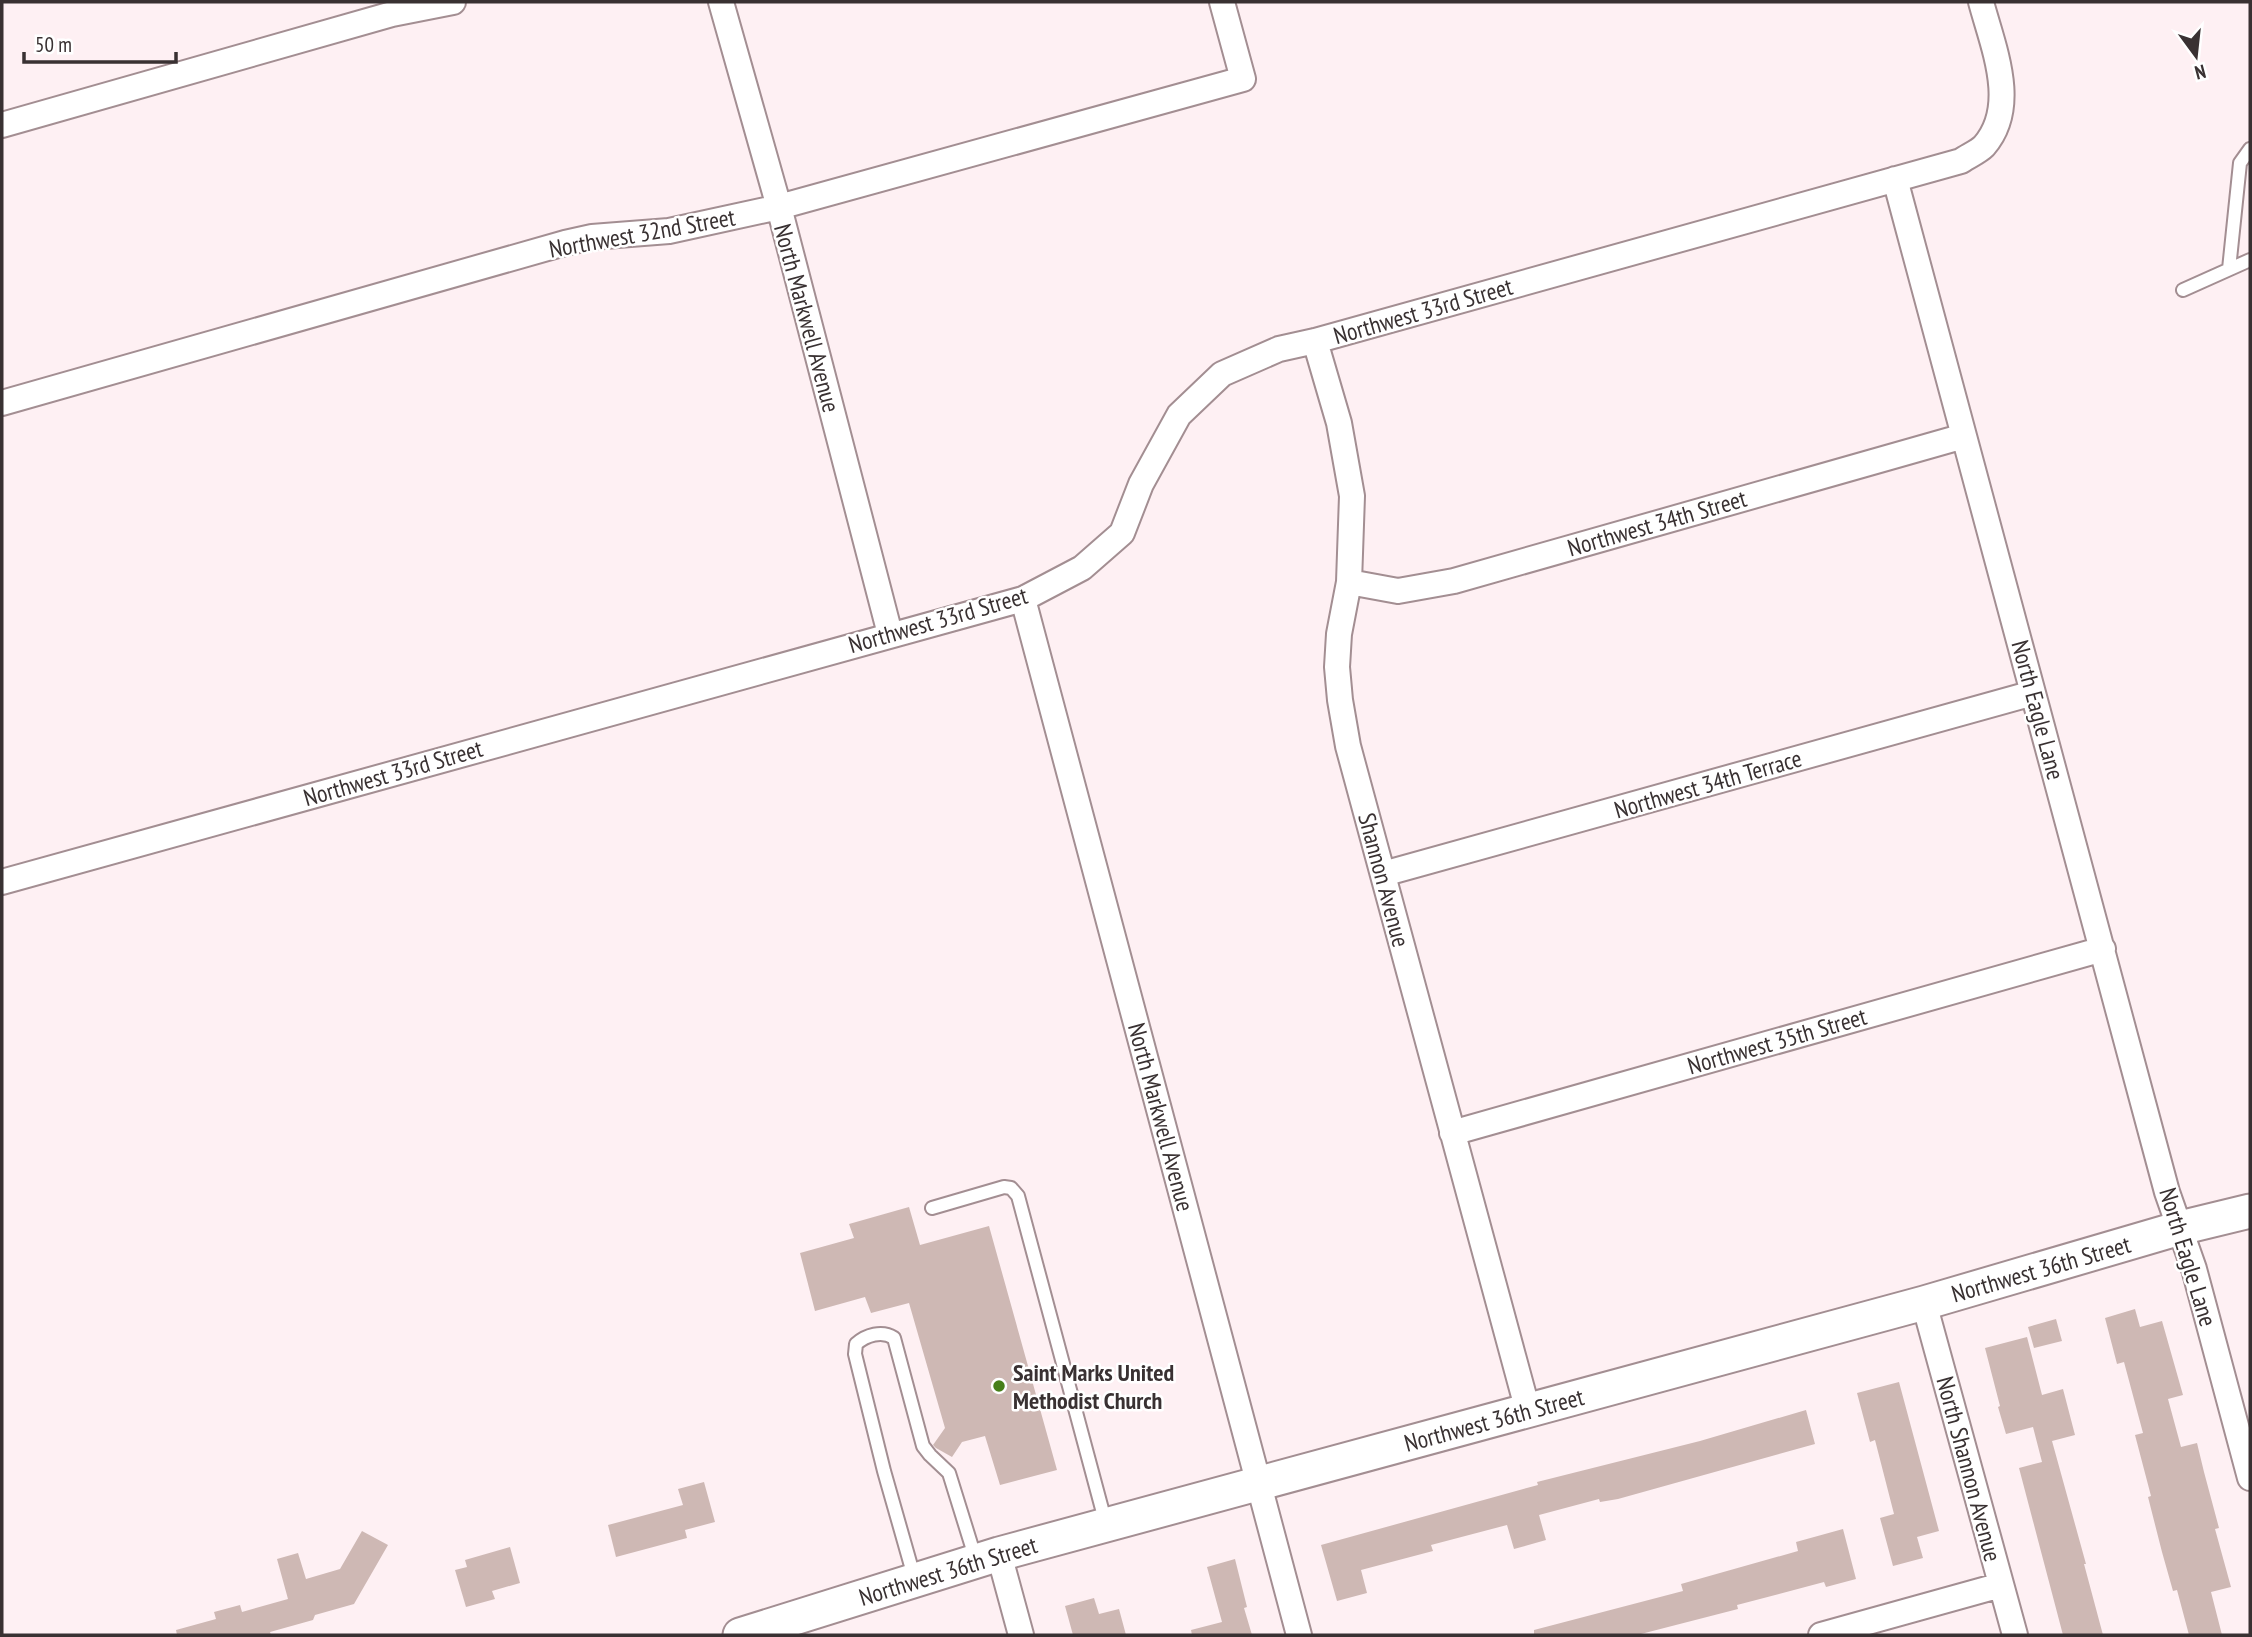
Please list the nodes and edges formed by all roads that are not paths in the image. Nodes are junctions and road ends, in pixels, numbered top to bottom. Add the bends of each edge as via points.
1 (453, 2) edge
2 (721, 2) edge
3 (1222, 2) edge
4 (1981, 2) edge
5 (2, 125) edge
6 (2250, 149) edge
7 (1895, 180) junction
8 (779, 207) junction
9 (2250, 260) edge
10 (2229, 269) junction
11 (2183, 290) dead end
12 (1315, 341) junction
13 (2, 403) edge
14 (1964, 436) junction
15 (1349, 582) junction
16 (1023, 599) junction
17 (890, 634) junction
18 (2033, 693) junction
19 (1383, 874) junction
20 (2, 882) edge
21 (2103, 949) junction
22 (1452, 1133) junction
23 (932, 1208) dead end
24 (2250, 1210) edge
25 (2180, 1228) junction
26 (1924, 1303) junction
27 (1528, 1411) junction
28 (2250, 1478) edge
29 (1258, 1484) junction
30 (1106, 1525) junction
31 (988, 1557) junction
32 (915, 1580) junction
33 (2001, 1585) junction
34 (740, 1635) edge
35 (1021, 1635) edge
36 (1299, 1635) edge
37 (1821, 1635) edge
38 (2015, 1635) edge

1 - 5 street via 392,14
2 - 8 street, North Markwell Avenue
3 - 8 street, Northwest 32nd Street via 1243,79
4 - 7 street via 2001,80 2001,110 1995,129 1982,148 1961,161
6 - 10 lane via 2240,163
7 - 12 street, Northwest 33rd Street
7 - 14 street, North Eagle Lane
8 - 13 street, Northwest 32nd Street via 669,231 565,243
8 - 17 street, North Markwell Avenue
9 - 10 lane
10 - 11 lane
12 - 15 street, Shannon Avenue via 1339,423 1352,496
12 - 16 street, Northwest 33rd Street via 1279,349 1222,374 1179,415 1141,484 1122,533 1082,568
14 - 15 street, Northwest 34th Street via 1454,581 1398,591
14 - 18 street, North Eagle Lane
15 - 19 street, Shannon Avenue via 1339,634 1340,700
16 - 17 street, Northwest 33rd Street
16 - 29 street, North Markwell Avenue
17 - 20 street, Northwest 33rd Street
18 - 19 street, Northwest 34th Terrace
18 - 21 street, North Eagle Lane
19 - 22 street, Shannon Avenue
21 - 22 street, Northwest 35th Street
21 - 25 street, North Eagle Lane
22 - 27 street, Shannon Avenue
23 - 30 lane via 1004,1187 1018,1196
24 - 25 street, Northwest 36th Street
25 - 26 street, Northwest 36th Street
25 - 28 street, North Eagle Lane
26 - 27 street, Northwest 36th Street
26 - 33 street, North Shannon Avenue
27 - 29 street, Northwest 36th Street
29 - 30 street, Northwest 36th Street
29 - 36 street, North Markwell Avenue
30 - 31 street, Northwest 36th Street
31 - 32 street, Northwest 36th Street
31 - 32 lane via 950,1473 923,1446 894,1338 870,1335 856,1344 855,1354
31 - 35 street
32 - 34 street, Northwest 36th Street
33 - 37 street
33 - 38 street, North Shannon Avenue

